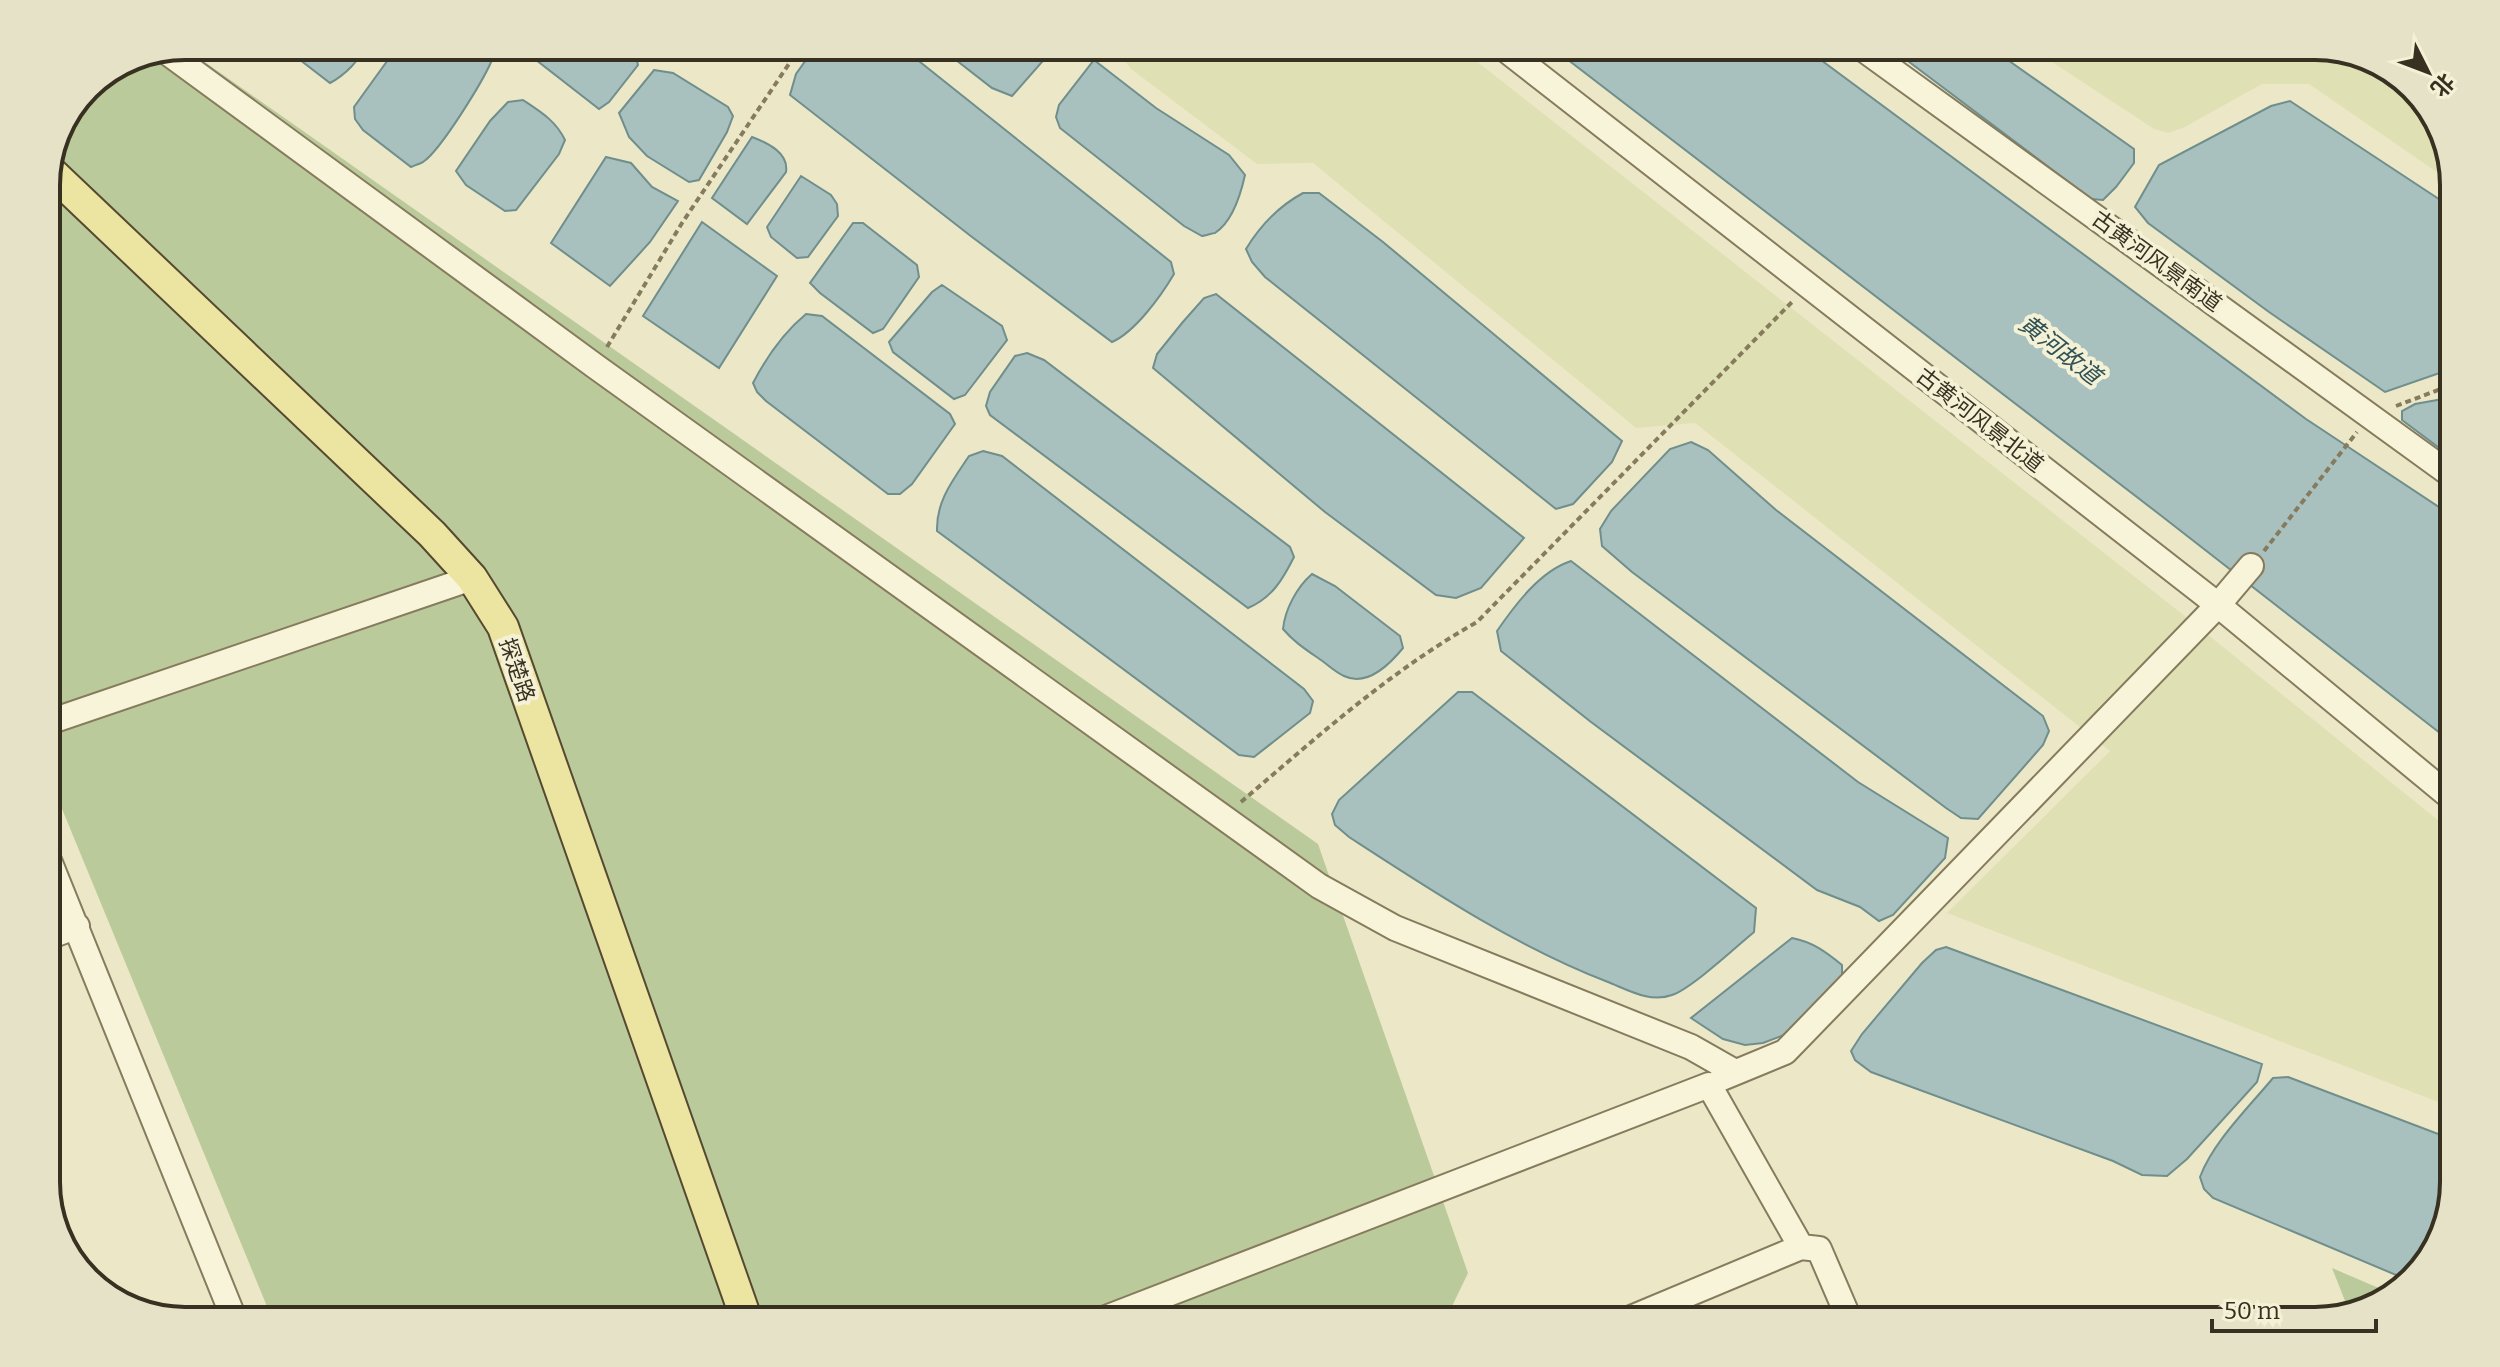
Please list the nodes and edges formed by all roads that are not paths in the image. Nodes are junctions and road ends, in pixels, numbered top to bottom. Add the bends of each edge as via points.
1 (1519, 60) edge
2 (1878, 60) edge
3 (178, 61) edge
4 (60, 180) edge
5 (2440, 467) edge
6 (2251, 566) road end
7 (472, 578) junction
8 (2218, 605) junction
9 (60, 718) edge
10 (2440, 788) edge
11 (60, 886) edge
12 (77, 926) junction
13 (60, 933) edge
14 (1735, 1072) junction
15 (1709, 1085) junction
16 (1801, 1247) junction
17 (229, 1307) edge
18 (742, 1307) edge
19 (1134, 1307) edge
20 (1657, 1307) edge
21 (1844, 1307) edge

1 - 8 street, 古黄河风景北道
2 - 5 street, 古黄河风景南道
3 - 14 street via 1319,886 1395,928 1691,1047
4 - 7 main road, 探楚路
6 - 8 street
7 - 9 street
7 - 18 main road, 探楚路 via 503,627
8 - 10 street, 古黄河风景北道
8 - 14 street via 1785,1052
11 - 12 street
12 - 13 street
12 - 17 street
14 - 15 street
15 - 16 street
15 - 19 street
16 - 20 street
16 - 21 street via 1819,1249

